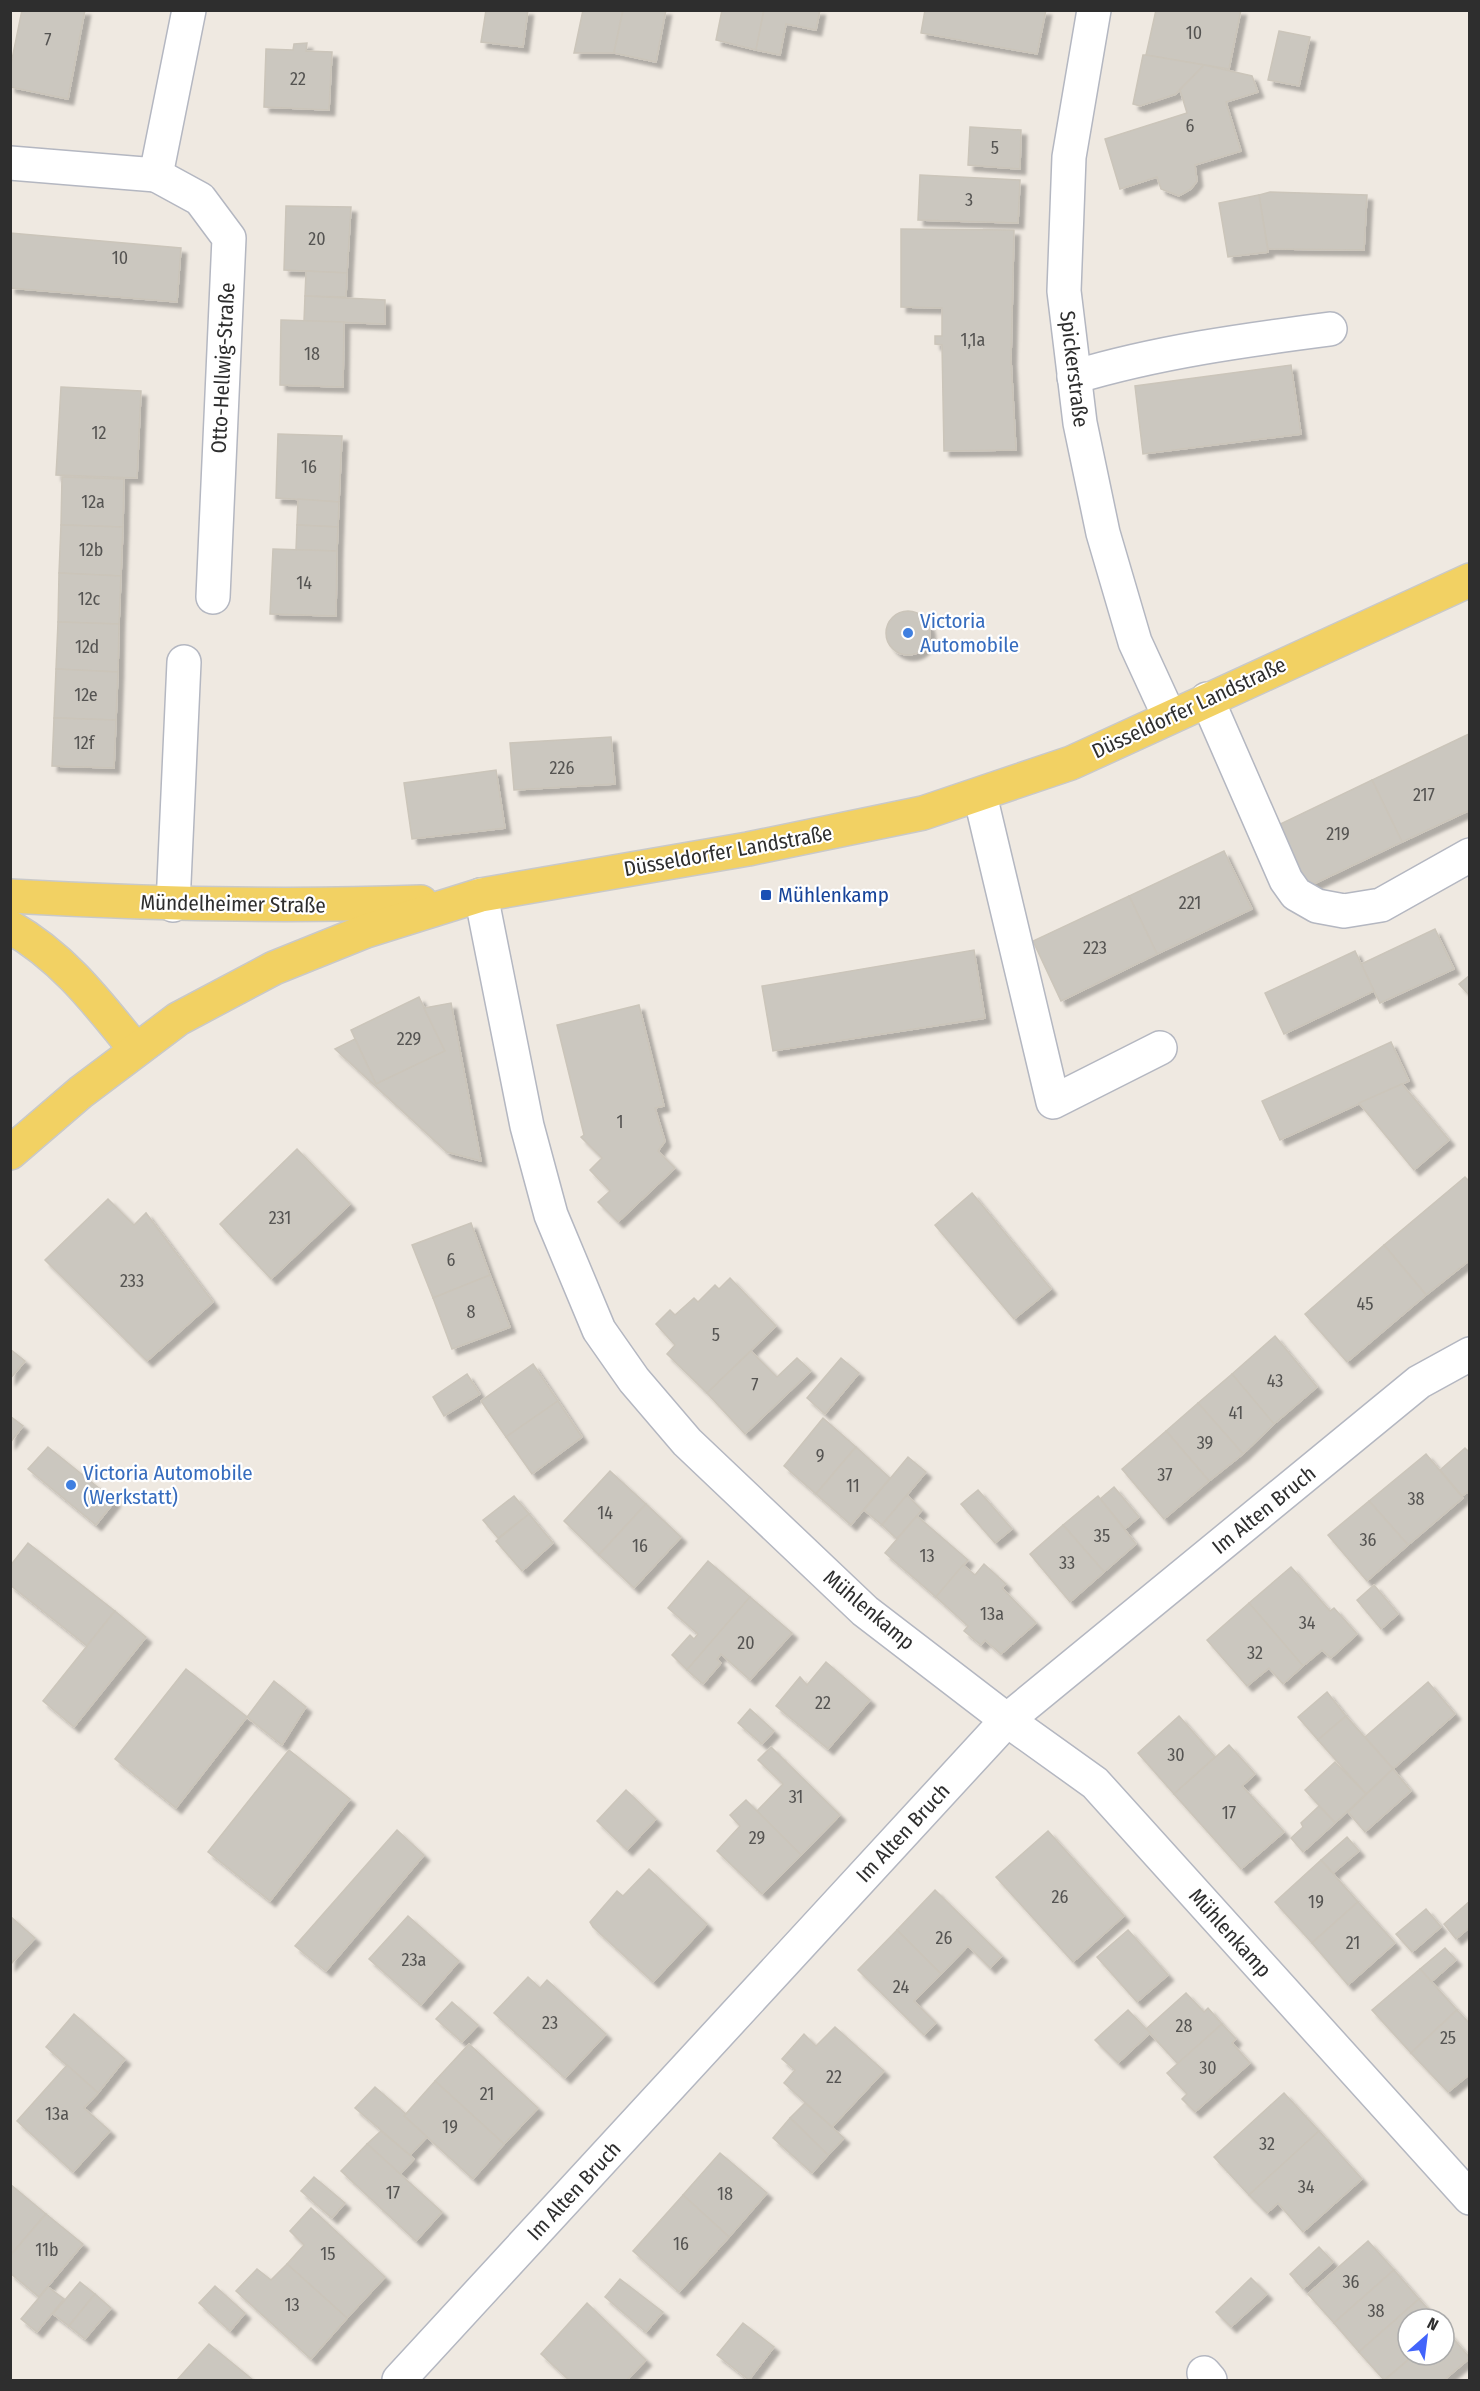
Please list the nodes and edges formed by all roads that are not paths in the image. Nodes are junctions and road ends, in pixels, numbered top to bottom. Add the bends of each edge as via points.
1 (189, 10) edge
2 (1094, 10) edge
3 (10, 163) edge
4 (156, 175) junction
5 (1330, 329) dead end
6 (1074, 377) junction
7 (1470, 580) edge
8 (213, 597) dead end
9 (184, 662) dead end
10 (1207, 699) junction
11 (1169, 717) junction
12 (980, 795) junction
13 (1470, 855) edge
14 (10, 896) edge
15 (468, 898) junction
16 (173, 905) junction
17 (10, 927) edge
18 (1160, 1048) dead end
19 (135, 1049) junction
20 (10, 1153) edge
21 (1470, 1354) edge
22 (1007, 1720) junction
23 (1470, 2198) edge
24 (399, 2380) edge

1 - 4 street
2 - 6 street, Spickerstraße via 1069,157 1064,291
3 - 4 street, Otto-Hellwig-Straße
4 - 8 street, Otto-Hellwig-Straße via 200,199 229,238
5 - 6 street via 1119,364
6 - 11 street, Spickerstraße via 1103,533 1135,642
7 - 10 main road, Düsseldorfer Landstraße
9 - 16 street
10 - 11 main road, Düsseldorfer Landstraße
10 - 13 street via 1286,880 1296,894 1317,906 1344,911 1381,905
11 - 12 main road, Düsseldorfer Landstraße via 1071,763
12 - 15 main road, Düsseldorfer Landstraße via 923,813 748,849
12 - 18 street via 1053,1102
14 - 16 main road, Mündelheimer Straße
15 - 16 main road, Mündelheimer Straße via 311,906
15 - 19 main road, Düsseldorfer Landstraße via 366,931 274,968 178,1019
15 - 22 street, Mühlenkamp via 551,1215 599,1330 634,1380 687,1442 749,1502 865,1611
17 - 19 main road via 62,963
19 - 20 main road, Düsseldorfer Landstraße
21 - 22 street, Im Alten Bruch via 1419,1382
22 - 23 street, Mühlenkamp via 1095,1783
22 - 24 street, Im Alten Bruch

